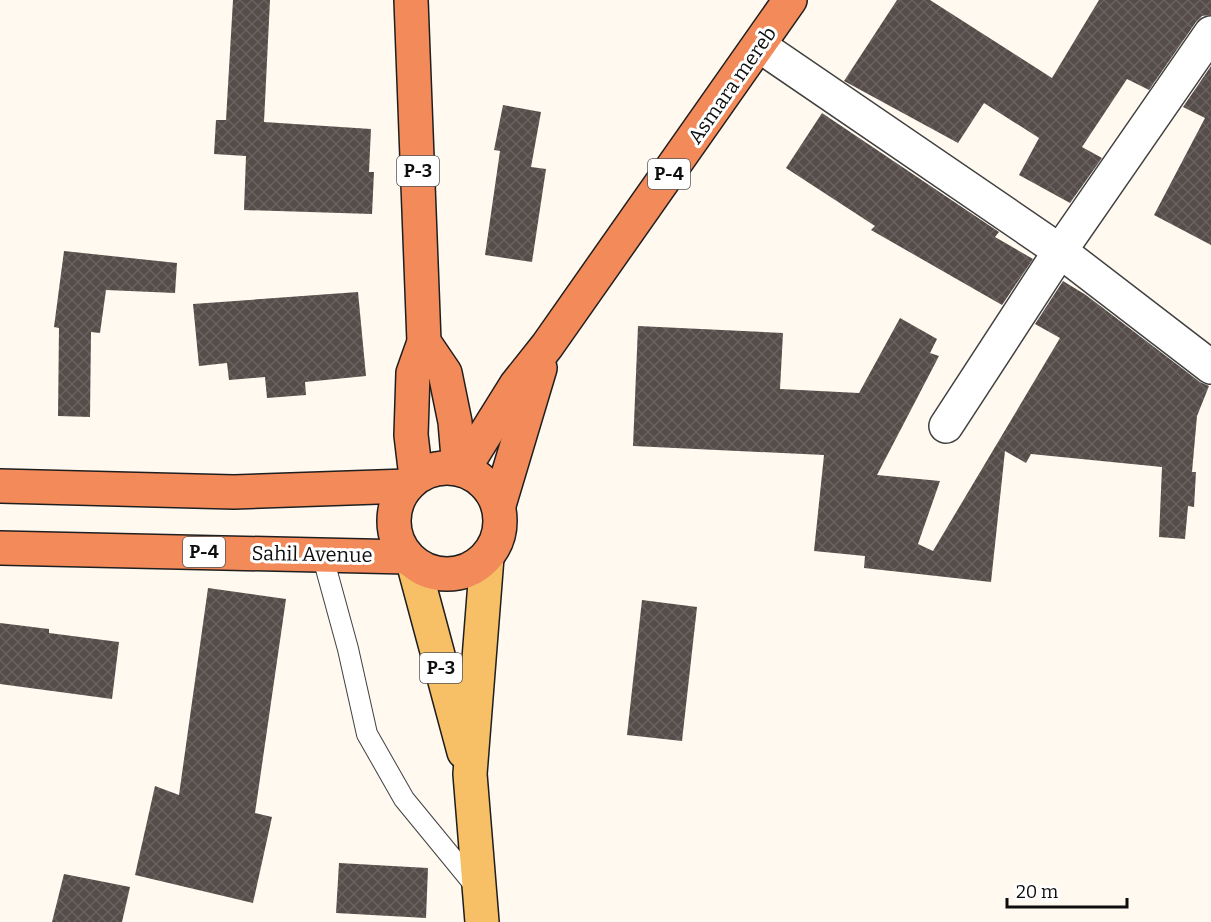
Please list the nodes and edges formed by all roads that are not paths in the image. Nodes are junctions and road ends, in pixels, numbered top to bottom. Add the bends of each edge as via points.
1 (411, 0) edge
2 (790, 0) edge
3 (1211, 33) edge
4 (760, 46) junction
5 (1060, 251) junction
6 (424, 342) junction
7 (547, 346) junction
8 (1211, 368) edge
9 (946, 426) dead end
10 (461, 469) junction
11 (412, 481) junction
12 (0, 486) edge
13 (499, 505) junction
14 (0, 548) edge
15 (322, 554) junction
16 (487, 557) junction
17 (410, 559) junction
18 (470, 774) junction
19 (481, 907) edge

1 - 6 highway, P-3
2 - 4 highway, Asmara mereb / P-4
3 - 5 street
4 - 5 street
4 - 7 highway, Asmara mereb / P-4
5 - 8 street
5 - 9 street
6 - 10 highway via 445,373
6 - 11 highway, P-3 via 413,373
7 - 10 highway, P-4 via 516,385
7 - 13 highway, P-4
10 - 11 highway via 437,468
10 - 13 highway via 485,483
11 - 12 highway via 234,492
11 - 17 highway via 398,499 394,514 399,544
13 - 16 highway via 500,532
14 - 15 highway, Sahil Avenue / P-4
15 - 17 highway, Sahil Avenue / P-4
15 - 19 lane via 367,734 404,798
16 - 17 highway via 477,566 451,574 437,574
16 - 18 main road, P-3
17 - 18 main road, P-3
18 - 19 main road, P-3

